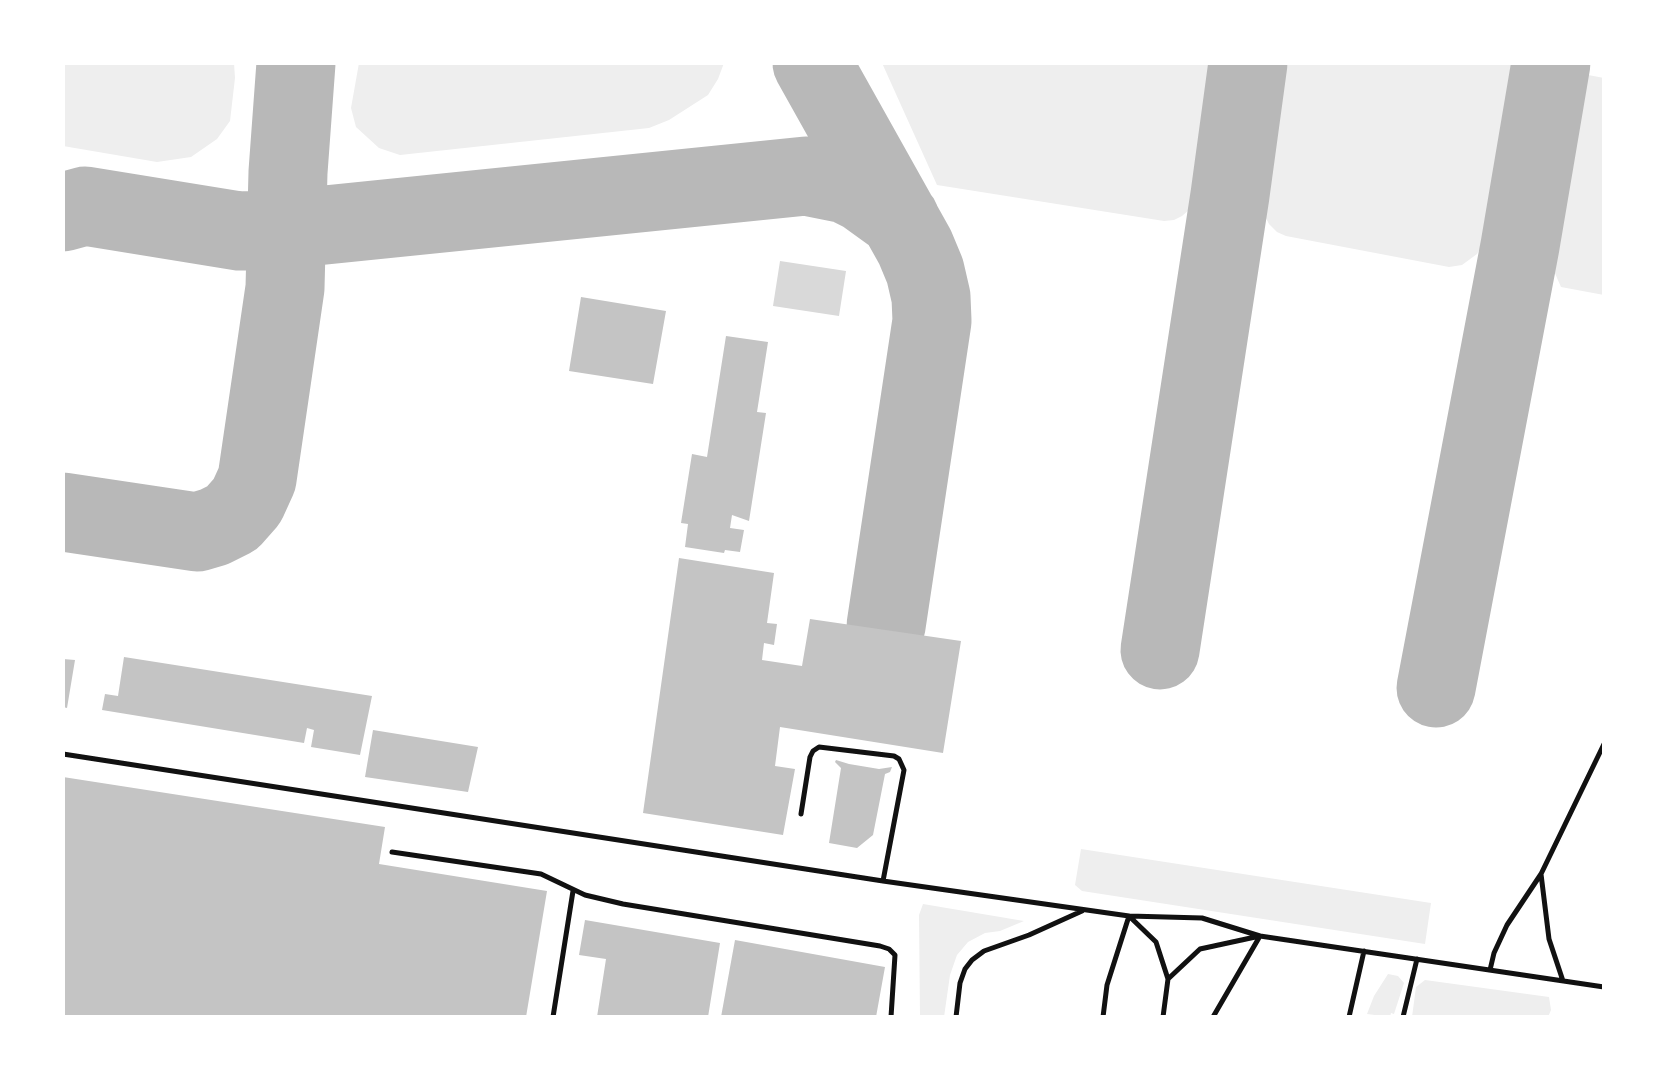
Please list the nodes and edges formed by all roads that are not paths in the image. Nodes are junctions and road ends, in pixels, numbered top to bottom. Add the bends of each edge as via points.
1 (1604, 744) edge
2 (63, 754) edge
3 (801, 814) dead end
4 (392, 852) dead end
5 (1541, 874) junction
6 (883, 881) junction
7 (573, 891) junction
8 (1085, 909) junction
9 (1129, 916) junction
10 (1260, 936) junction
11 (1364, 951) junction
12 (1417, 959) junction
13 (1490, 970) junction
14 (1168, 979) junction
15 (1563, 981) junction
16 (1604, 988) edge
17 (553, 1017) edge
18 (891, 1017) edge
19 (956, 1017) edge
20 (1103, 1017) edge
21 (1163, 1017) edge
22 (1213, 1017) edge
23 (1349, 1017) edge
24 (1402, 1017) edge

1 - 5 lane
2 - 6 lane
3 - 6 lane via 810,757 819,747 899,759 904,769
4 - 7 lane via 541,873
5 - 13 lane via 1507,925
5 - 15 lane via 1549,939
6 - 8 lane
7 - 17 lane
7 - 18 lane via 623,904 888,949 896,964
8 - 9 lane
8 - 19 lane via 972,960 960,983
9 - 10 lane via 1202,918
9 - 14 lane via 1156,942
9 - 20 lane via 1107,985
10 - 11 lane
10 - 14 lane via 1200,949
10 - 22 lane
11 - 12 lane
11 - 23 lane
12 - 13 lane
12 - 24 lane
13 - 15 lane
14 - 21 lane
15 - 16 lane

